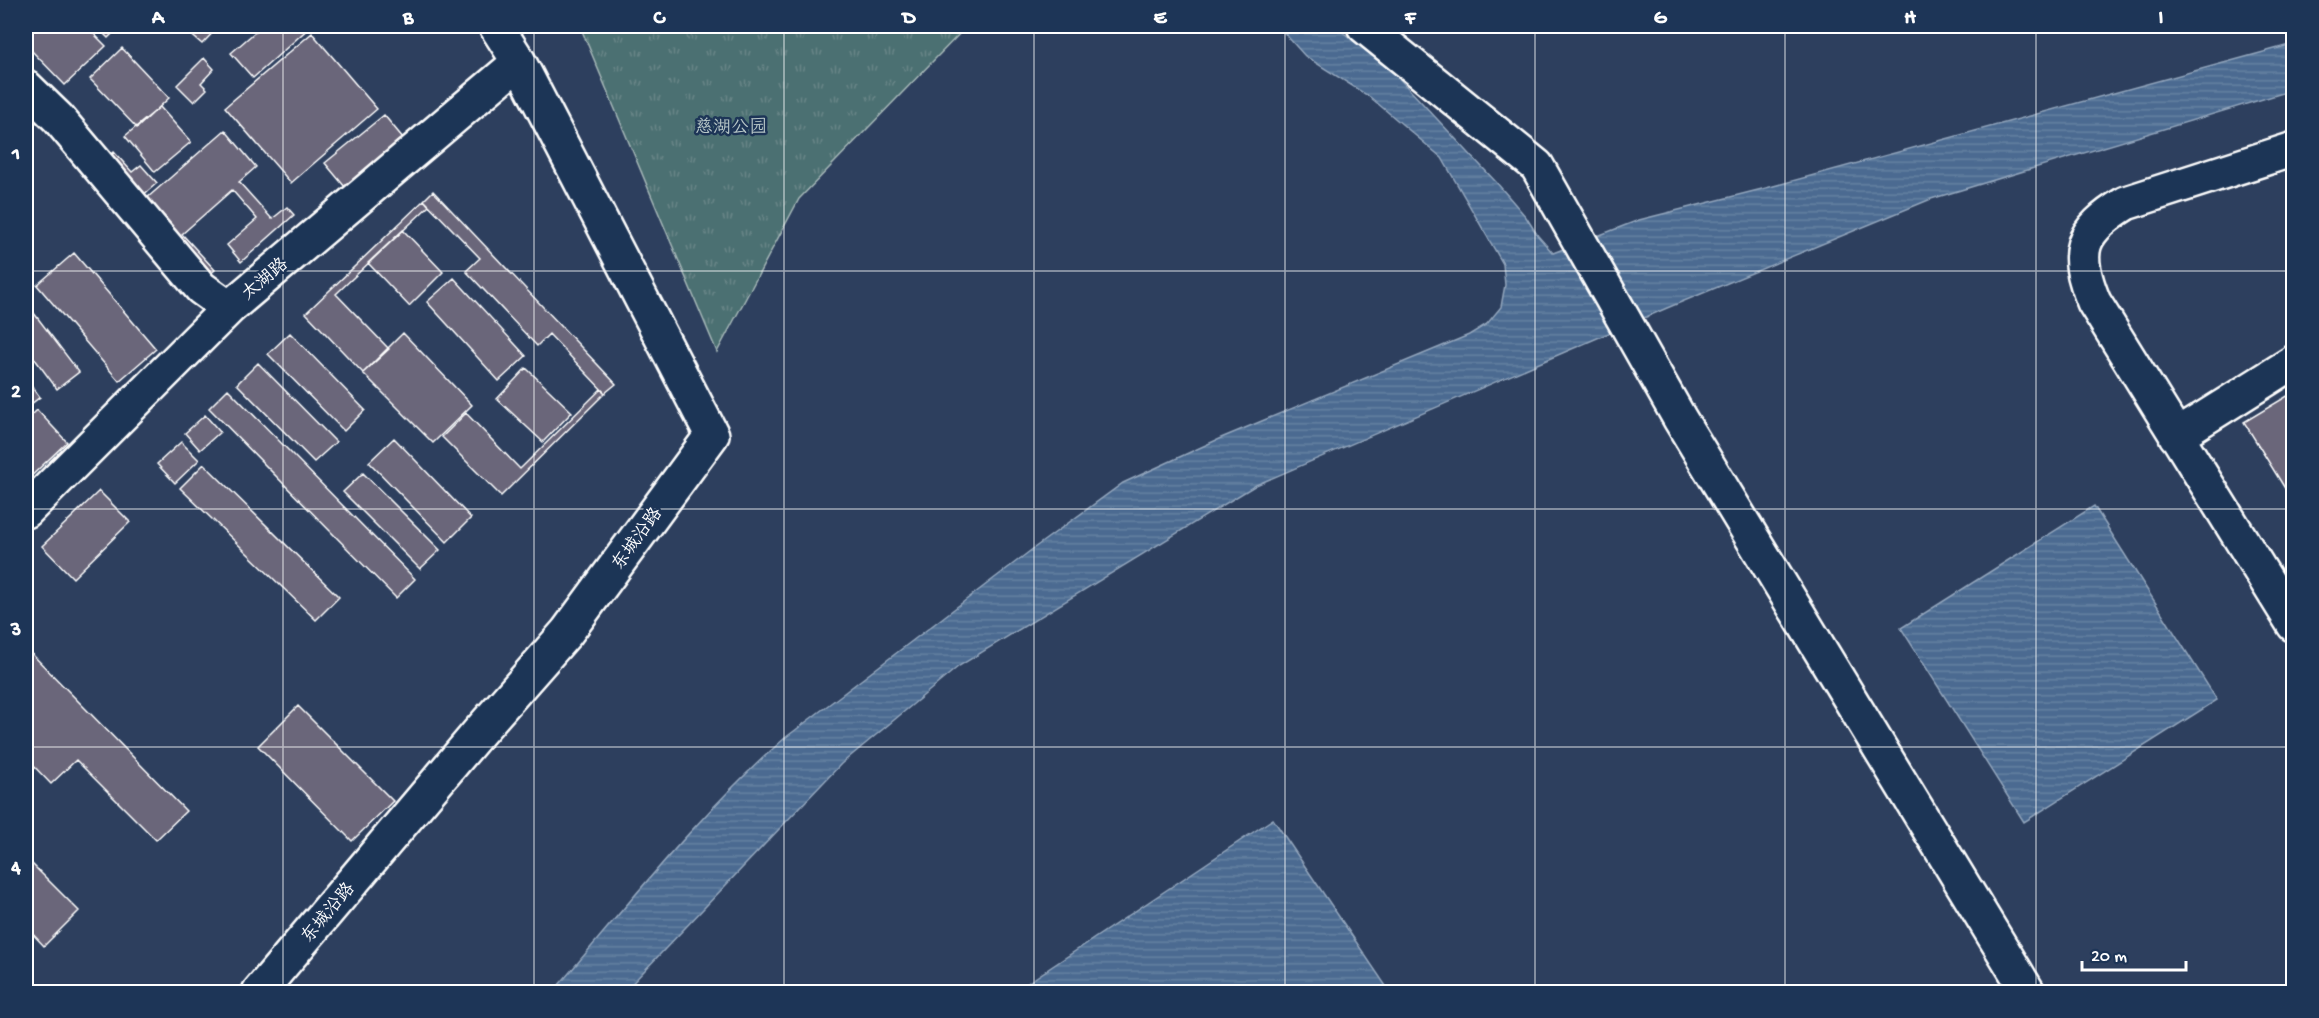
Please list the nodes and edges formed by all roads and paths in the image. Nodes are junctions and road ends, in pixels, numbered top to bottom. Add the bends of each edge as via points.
1 (496, 26) edge
2 (1364, 26) edge
3 (519, 62) junction
4 (26, 87) edge
5 (2294, 149) edge
6 (230, 308) junction
7 (2294, 362) edge
8 (2176, 436) junction
9 (26, 511) edge
10 (2294, 625) edge
11 (259, 993) edge
12 (2028, 993) edge

1 - 3 street, 东城沿路
2 - 12 street via 1537,166 1680,419
3 - 6 street, 太湖路
3 - 11 street, 东城沿路 via 712,435 567,632
4 - 6 street via 58,118 201,288
5 - 8 street via 2126,202 2090,231 2081,258 2083,276 2094,302
6 - 9 street, 太湖路
7 - 8 street
8 - 10 street

